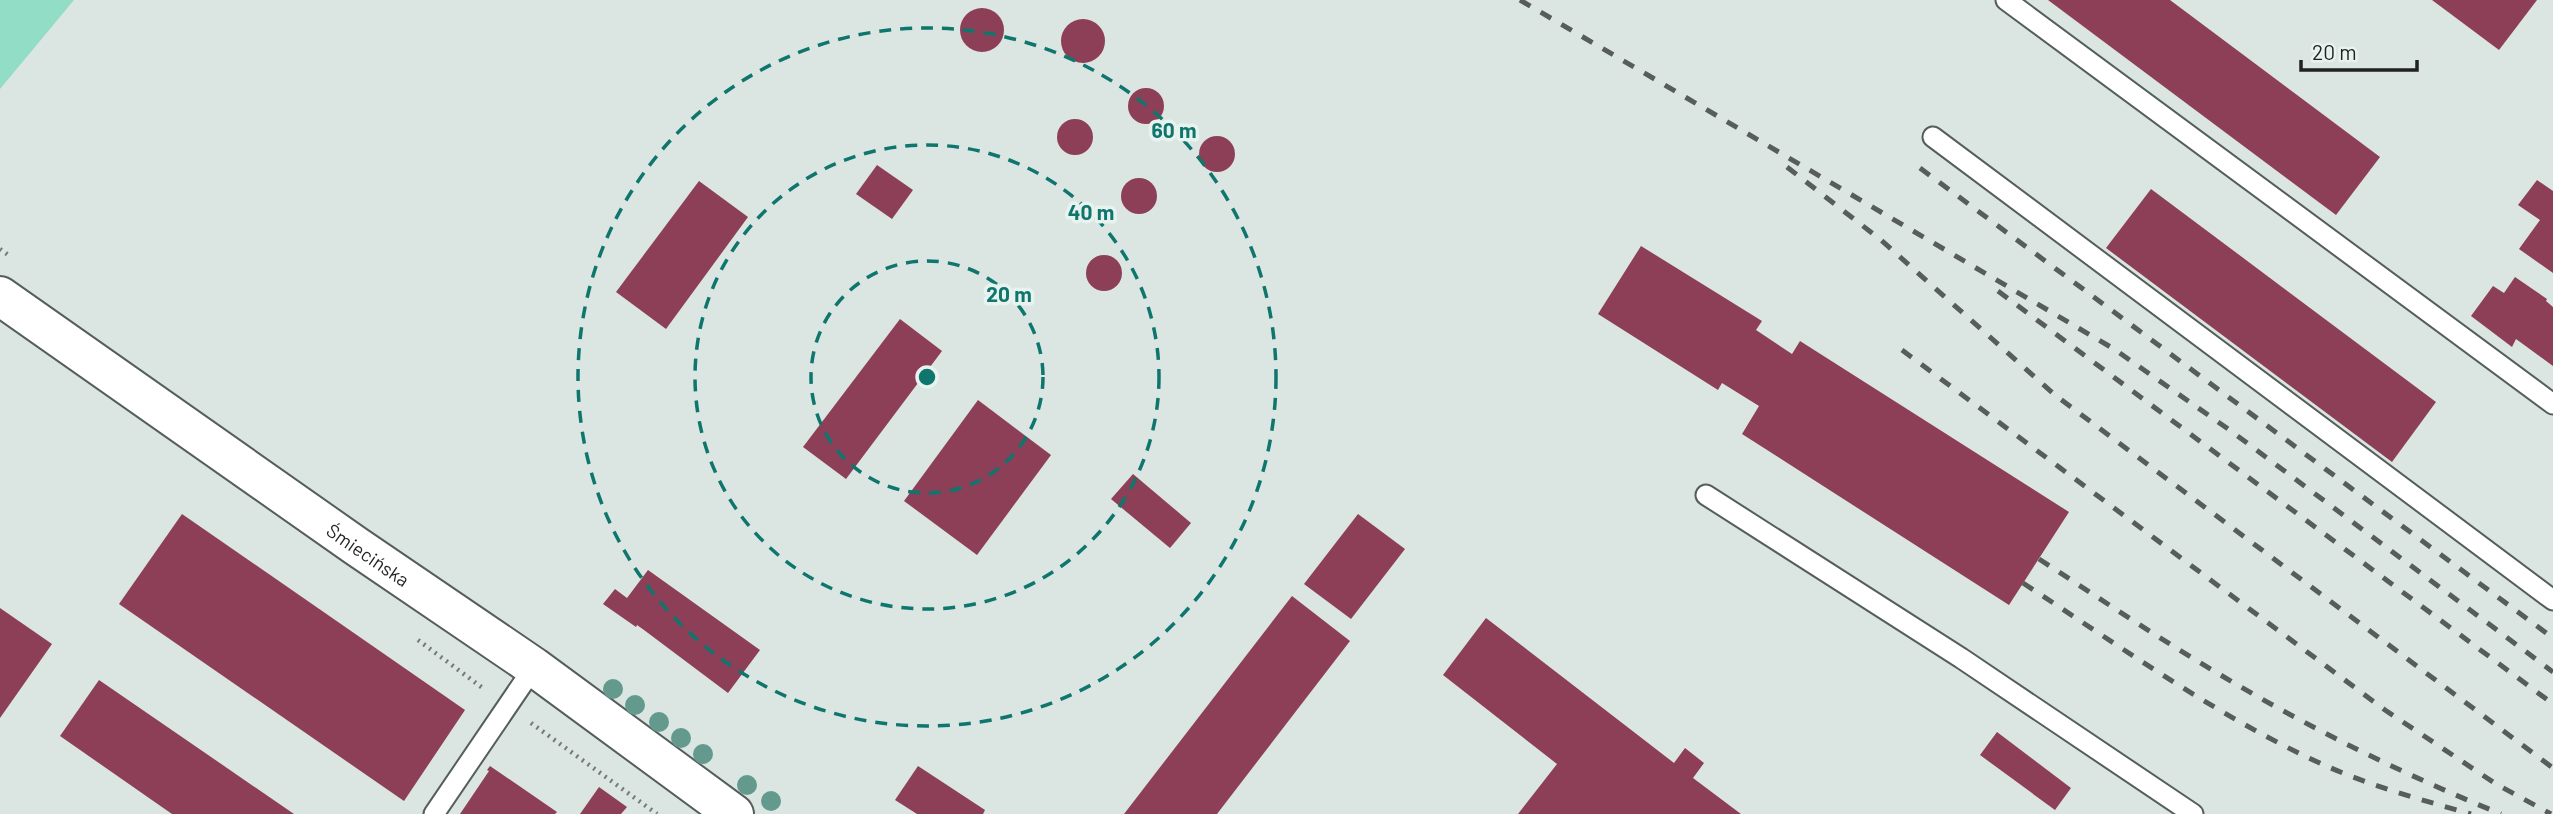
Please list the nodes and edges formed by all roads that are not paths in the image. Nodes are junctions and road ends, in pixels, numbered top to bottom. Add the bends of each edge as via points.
1 (2006, 0) edge
2 (1933, 137) dead end
3 (0, 296) edge
4 (2553, 404) edge
5 (1706, 495) dead end
6 (2553, 600) edge
7 (534, 667) junction
8 (434, 814) edge
9 (734, 814) edge
10 (2193, 814) edge

1 - 4 lane
2 - 6 lane
3 - 7 street, Śmiecińska
5 - 10 lane
7 - 8 lane
7 - 9 street, Śmiecińska

